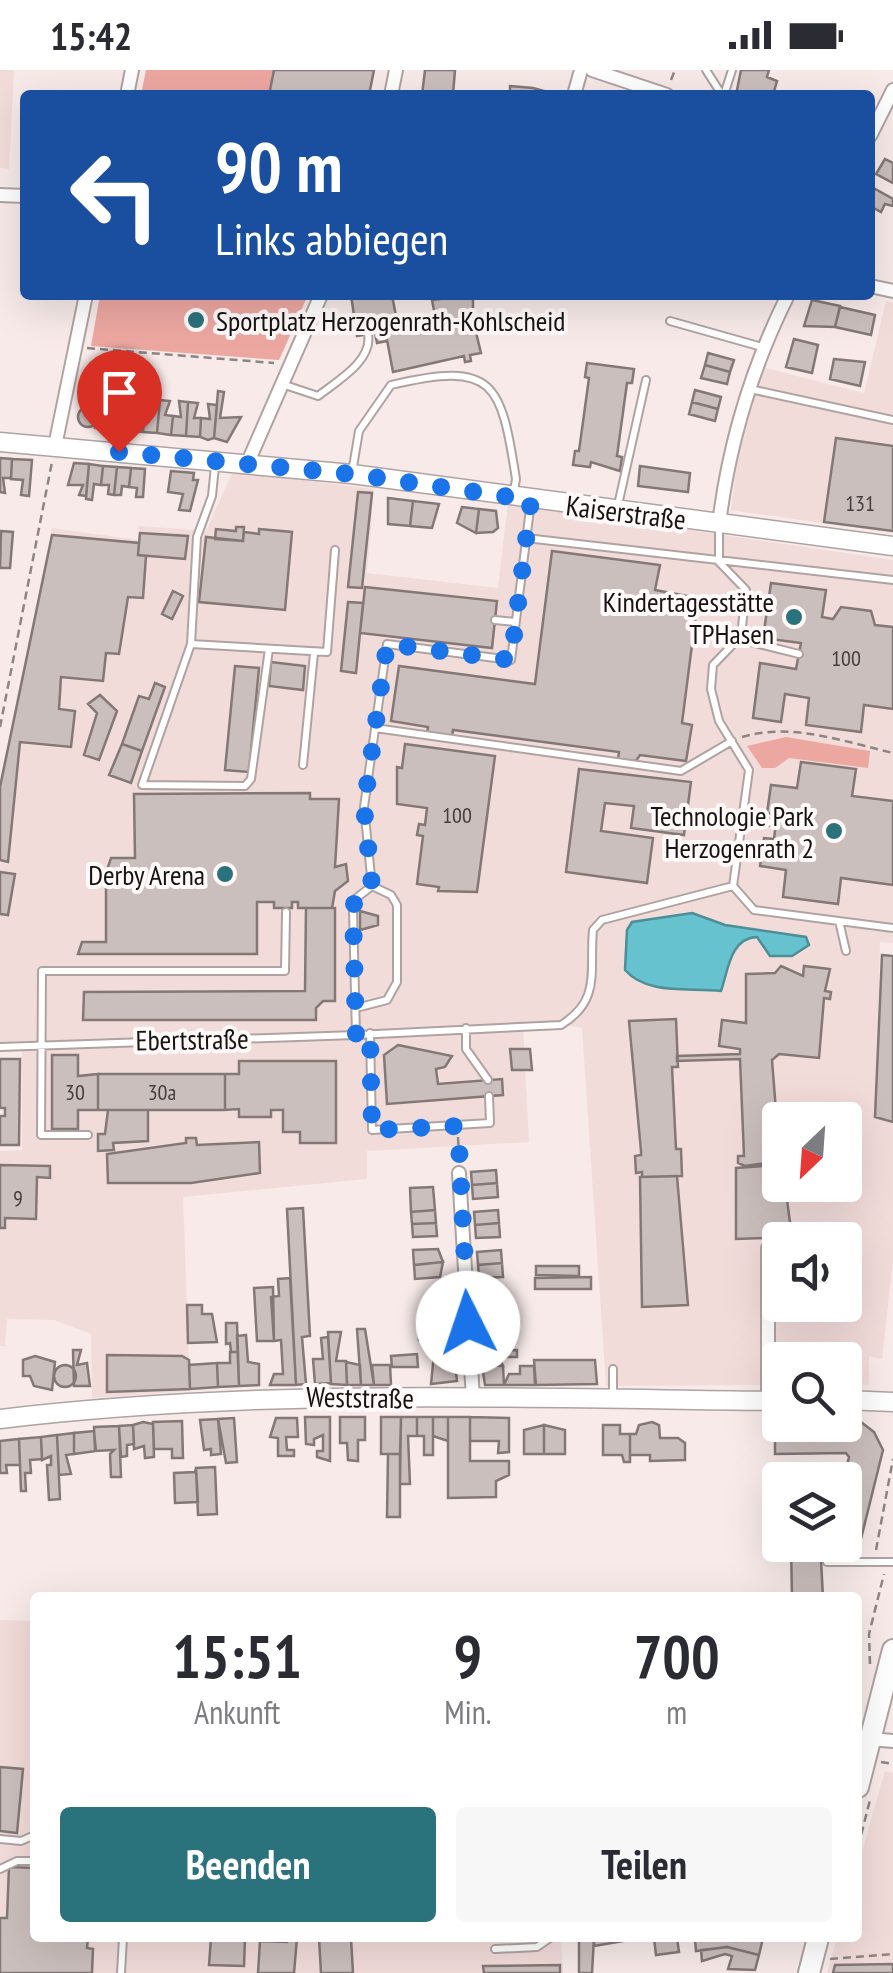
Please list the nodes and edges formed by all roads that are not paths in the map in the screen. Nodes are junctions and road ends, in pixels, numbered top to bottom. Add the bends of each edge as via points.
1 (592, 70) edge
2 (651, 90) edge
3 (893, 90) edge
4 (875, 126) edge
5 (85, 300) edge
6 (319, 300) edge
7 (786, 300) edge
8 (670, 322) dead end
9 (368, 334) dead end
10 (764, 348) junction
11 (646, 380) dead end
12 (282, 384) junction
13 (748, 388) junction
14 (893, 420) edge
15 (0, 442) edge
16 (55, 446) junction
17 (216, 460) junction
18 (248, 462) junction
19 (352, 474) junction
20 (522, 499) junction
21 (617, 511) junction
22 (719, 524) junction
23 (526, 538) junction
24 (893, 546) edge
25 (335, 550) dead end
26 (718, 562) junction
27 (893, 580) edge
28 (495, 620) dead end
29 (515, 622) junction
30 (740, 640) junction
31 (191, 644) junction
32 (268, 650) junction
33 (314, 652) junction
34 (799, 654) dead end
35 (375, 728) junction
36 (732, 741) junction
37 (303, 765) dead end
38 (743, 819) junction
39 (776, 823) dead end
40 (372, 886) junction
41 (733, 886) junction
42 (286, 912) dead end
43 (839, 922) junction
44 (893, 928) edge
45 (846, 951) dead end
46 (356, 1008) junction
47 (466, 1028) junction
48 (370, 1033) junction
49 (356, 1035) junction
50 (39, 1043) junction
51 (0, 1047) edge
52 (488, 1080) dead end
53 (489, 1096) dead end
54 (88, 1134) dead end
55 (459, 1173) road end
56 (613, 1370) dead end
57 (473, 1398) junction
58 (613, 1399) junction
59 (762, 1401) edge
60 (862, 1401) edge
61 (893, 1402) edge
62 (0, 1418) edge
63 (862, 1562) edge
64 (893, 1562) edge
65 (893, 1650) edge
66 (870, 1740) junction
67 (893, 1741) edge
68 (862, 1771) edge
69 (30, 1836) edge
70 (0, 1839) edge
71 (30, 1861) edge
72 (0, 1869) edge
73 (124, 1942) edge
74 (544, 1942) edge
75 (817, 1942) edge
76 (495, 1949) dead end
77 (121, 1973) edge
78 (809, 1973) edge

1 - 2 street
3 - 4 street
5 - 16 street
6 - 12 street
7 - 10 street
8 - 10 lane
9 - 12 lane via 363,358 318,396
10 - 13 street
11 - 21 lane
12 - 18 street
13 - 14 lane
13 - 22 street via 732,439
15 - 16 street, Kaiserstraße
16 - 17 street, Kaiserstraße
17 - 18 street, Kaiserstraße
17 - 31 lane via 197,537
18 - 19 street, Kaiserstraße
19 - 20 street, Kaiserstraße
19 - 20 lane via 359,431 391,385 455,374 486,383 500,396
20 - 21 street, Kaiserstraße
20 - 23 lane
21 - 22 street, Kaiserstraße
22 - 24 street, Kaiserstraße
22 - 26 lane
23 - 26 lane
23 - 29 lane
25 - 33 lane via 327,652
26 - 27 lane
26 - 30 lane via 746,590
28 - 29 lane
29 - 35 lane via 511,660 387,644
30 - 34 lane
30 - 36 lane via 717,658 711,689
31 - 32 lane
31 - 32 lane via 142,785 246,786 252,780
32 - 33 lane
33 - 37 lane
35 - 36 lane via 681,770
35 - 40 lane via 364,807
36 - 38 lane via 750,770
38 - 39 lane
38 - 41 lane
40 - 46 lane via 355,898 353,910
40 - 46 lane via 391,894 397,905 397,982 387,1000
41 - 43 lane via 754,910
41 - 47 lane via 602,920 593,930 594,986 561,1025
42 - 50 lane via 285,971 42,971
43 - 44 lane
43 - 45 lane
46 - 49 lane
47 - 48 lane
47 - 52 lane via 466,1050
48 - 49 lane
48 - 53 lane via 372,1130 490,1124
49 - 50 lane, Ebertstraße
50 - 51 lane, Ebertstraße
50 - 54 lane via 41,1135
55 - 57 street
56 - 58 lane
57 - 58 street, Weststraße
57 - 62 street, Weststraße via 291,1396
58 - 59 street, Weststraße
60 - 61 street
63 - 64 lane
65 - 66 main road
66 - 67 street
66 - 68 main road
69 - 70 lane
71 - 72 lane
73 - 77 lane
74 - 76 lane
75 - 78 main road

